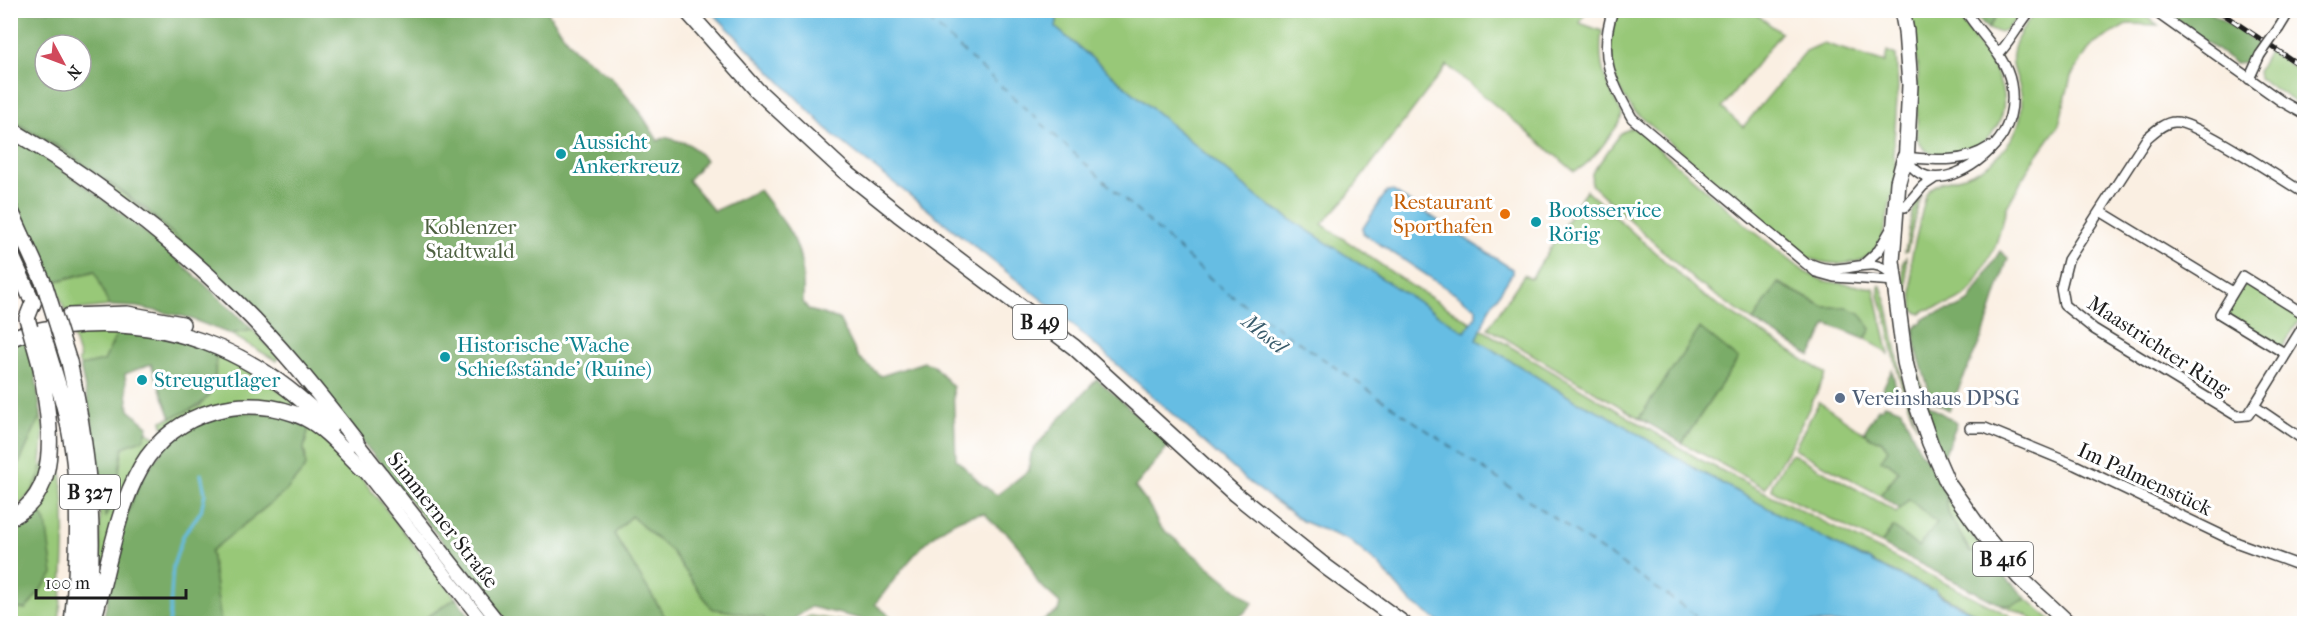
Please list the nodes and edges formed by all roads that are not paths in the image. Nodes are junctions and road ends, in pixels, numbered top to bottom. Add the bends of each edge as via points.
1 (686, 10) edge
2 (1613, 10) edge
3 (1902, 10) edge
4 (1965, 10) edge
5 (2031, 10) edge
6 (2153, 10) edge
7 (2290, 10) edge
8 (1998, 54) junction
9 (2249, 79) junction
10 (2304, 114) edge
11 (10, 129) edge
12 (2000, 138) junction
13 (1905, 157) junction
14 (1937, 177) junction
15 (2304, 194) edge
16 (1905, 207) junction
17 (10, 209) edge
18 (2100, 211) junction
19 (1894, 220) junction
20 (10, 252) edge
21 (1800, 261) junction
22 (1864, 264) junction
23 (1896, 281) junction
24 (2233, 292) junction
25 (2304, 314) edge
26 (2304, 325) edge
27 (10, 330) edge
28 (10, 339) edge
29 (2286, 354) junction
30 (46, 367) junction
31 (2254, 406) junction
32 (1970, 428) dead end
33 (2304, 440) edge
34 (356, 441) junction
35 (363, 470) junction
36 (10, 518) edge
37 (2304, 567) edge
38 (72, 624) edge
39 (86, 624) edge
40 (92, 624) edge
41 (484, 624) edge
42 (500, 624) edge
43 (1404, 624) edge
44 (2069, 624) edge

1 - 43 main road, B 49 via 757,90 843,170 1074,347 1235,494
2 - 21 street via 1606,30 1606,58 1614,87 1632,118
3 - 13 main road, B 416 via 1910,85
4 - 8 street
5 - 8 street
6 - 9 street
7 - 9 street, bridge
8 - 12 street via 2012,95 2008,121
9 - 10 street
11 - 34 main road via 96,184 192,260 264,331
12 - 13 street via 1982,152 1959,159
12 - 14 street via 1974,165
13 - 14 street via 1919,174
13 - 16 main road, B 416
13 - 19 main road, B 416
14 - 16 street via 1923,186
15 - 18 street, Maastrichter Ring via 2195,127 2175,122 2147,138
16 - 23 main road, B 416
17 - 39 main road, B 327, bridge via 45,286 79,407 90,490
18 - 24 street
18 - 31 street, Maastrichter Ring via 2068,260 2061,288 2064,305 2121,347 2236,416 2248,415
19 - 22 street via 1879,250
19 - 23 main road, B 416 via 1892,261
20 - 30 main road, B 327, bridge via 31,297
21 - 22 street via 1834,269
21 - 23 street via 1834,278
22 - 23 street via 1881,266
23 - 44 main road, B 416 via 1910,384 1948,484 2019,577
24 - 25 street via 2243,276
24 - 29 street via 2220,314
26 - 29 street
27 - 34 main road via 43,320 101,314 163,319 197,328 230,341 276,368
28 - 35 main road via 100,324 161,330 194,338 236,355 286,385 329,427
29 - 31 street
30 - 36 main road via 48,467 38,494
30 - 38 main road, B 327 via 66,415 76,491 77,577
31 - 33 street, Maastrichter Ring
32 - 37 street, Im Palmenstück via 1985,428 2075,465 2238,543
34 - 42 street, Simmerner Straße
35 - 40 main road via 324,432 281,409 234,405 187,422 157,445 141,466 119,523
35 - 41 street, Simmerner Straße

